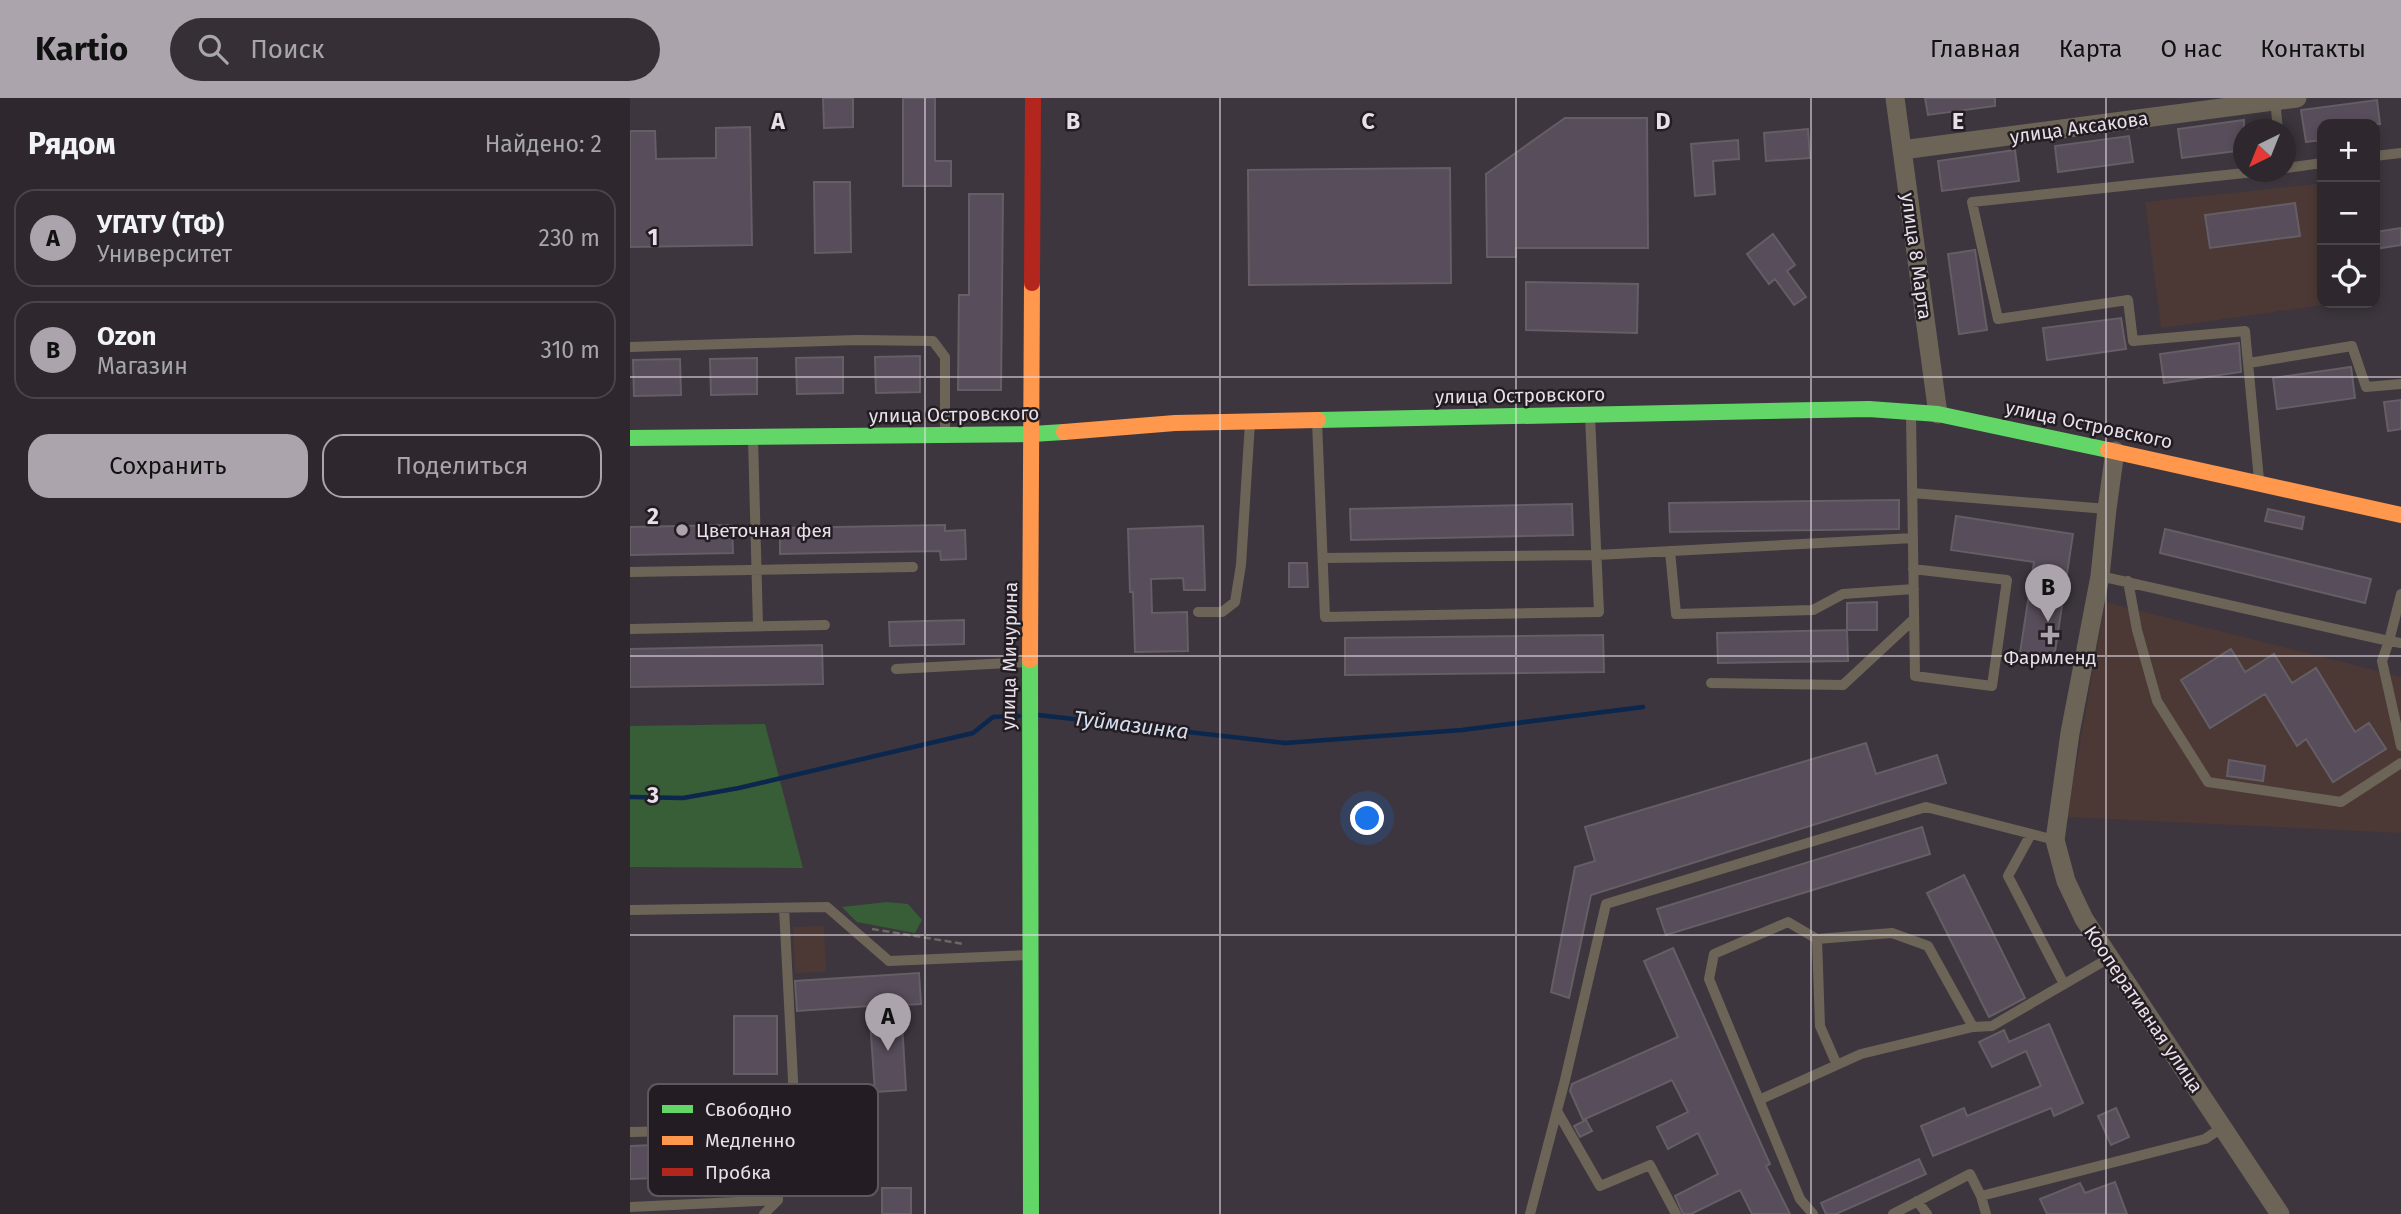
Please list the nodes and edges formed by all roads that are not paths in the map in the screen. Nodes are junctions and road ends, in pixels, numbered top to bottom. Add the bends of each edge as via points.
1 (1033, 98) edge
2 (1895, 98) edge
3 (2297, 98) edge
4 (2275, 99) edge
5 (2277, 119) edge
6 (1902, 150) junction
7 (2401, 153) edge
8 (2380, 155) edge
9 (2317, 164) edge
10 (2296, 167) edge
11 (2233, 174) edge
12 (630, 347) edge
13 (2249, 363) junction
14 (2401, 384) edge
15 (1911, 411) junction
16 (1590, 414) junction
17 (1938, 414) junction
18 (1317, 420) junction
19 (1250, 421) junction
20 (1032, 434) junction
21 (945, 435) junction
22 (753, 437) junction
23 (630, 438) edge
24 (2116, 451) junction
25 (2259, 482) junction
26 (1912, 493) junction
27 (2106, 509) junction
28 (2401, 515) edge
29 (1913, 538) junction
30 (1670, 551) junction
31 (1597, 555) junction
32 (1323, 558) junction
33 (913, 567) dead end
34 (757, 569) junction
35 (1913, 569) junction
36 (630, 572) edge
37 (2100, 576) junction
38 (2128, 581) junction
39 (1914, 589) junction
40 (2401, 594) edge
41 (1198, 612) dead end
42 (1914, 619) junction
43 (825, 625) dead end
44 (758, 626) junction
45 (630, 629) edge
46 (2389, 641) junction
47 (2401, 643) edge
48 (1030, 662) junction
49 (896, 669) dead end
50 (1711, 683) dead end
51 (2401, 746) edge
52 (2401, 763) edge
53 (2031, 834) junction
54 (2055, 840) junction
55 (784, 908) junction
56 (630, 910) edge
57 (1817, 939) junction
58 (1030, 955) junction
59 (2111, 957) junction
60 (2064, 984) junction
61 (1973, 1027) junction
62 (1837, 1065) junction
63 (793, 1084) edge
64 (1759, 1100) junction
65 (1557, 1111) junction
66 (2223, 1127) junction
67 (630, 1132) edge
68 (648, 1132) edge
69 (778, 1196) edge
70 (1980, 1196) junction
71 (778, 1200) junction
72 (1917, 1201) junction
73 (630, 1208) edge
74 (764, 1214) edge
75 (1031, 1214) edge
76 (1530, 1214) edge
77 (1676, 1214) edge
78 (1813, 1214) edge
79 (1893, 1214) edge
80 (1927, 1214) edge
81 (1986, 1214) edge
82 (2280, 1214) edge

1 - 20 main road, улица Мичурина
2 - 6 street, улица 8 Марта
3 - 4 street, улица Аксакова
4 - 5 lane
4 - 6 street, улица Аксакова
6 - 17 street, улица 8 Марта
7 - 8 lane
9 - 10 lane
11 - 13 lane via 1972,202 1998,319 2128,300 2133,341 2245,331
12 - 21 lane via 933,341 945,357
13 - 14 lane via 2352,346 2365,387
13 - 25 lane
15 - 16 main road, улица Островского
15 - 17 main road, улица Островского
15 - 26 lane
16 - 18 main road, улица Островского
16 - 31 lane
17 - 24 main road, улица Островского
18 - 19 main road, улица Островского
18 - 32 lane
19 - 20 main road, улица Островского
19 - 41 lane via 1235,602 1222,612
20 - 21 main road, улица Островского
20 - 48 main road, улица Мичурина
21 - 22 main road, улица Островского
22 - 23 main road, улица Островского
22 - 34 lane
24 - 25 main road, улица Островского
24 - 27 street, Кооперативная улица
25 - 28 main road, улица Островского
26 - 27 lane
26 - 29 lane
27 - 37 street, Кооперативная улица
29 - 30 lane
29 - 35 lane
30 - 31 lane
30 - 39 lane via 1676,614 1813,610 1843,594
31 - 32 lane
31 - 32 lane via 1599,612 1325,617
33 - 34 lane
34 - 36 lane
34 - 44 lane
35 - 39 lane
35 - 42 lane via 2007,580 1992,686 1915,676
37 - 38 lane
37 - 54 street, Кооперативная улица
38 - 46 lane
38 - 52 lane via 2157,701 2208,782 2341,802
39 - 42 lane
40 - 46 lane
42 - 50 lane via 1843,684
43 - 44 lane
44 - 45 lane
46 - 47 lane
46 - 51 lane via 2382,661
48 - 49 lane
48 - 58 main road, улица Мичурина
53 - 54 lane
53 - 60 lane via 2008,876
53 - 65 lane via 1926,807 1606,904
54 - 59 street, Кооперативная улица via 2066,881 2084,919
55 - 56 lane
55 - 58 lane via 827,907 889,961
55 - 63 lane
57 - 61 lane via 1892,933 1928,946
57 - 62 lane via 1820,1026
57 - 64 lane via 1788,922 1714,954 1709,979
58 - 75 main road, улица Мичурина
59 - 60 lane
59 - 66 street, Кооперативная улица
60 - 61 lane via 1992,1026
61 - 62 lane via 1861,1054
62 - 64 lane
64 - 78 lane via 1800,1199
65 - 76 lane
65 - 77 lane via 1600,1186 1650,1165
66 - 70 lane via 2205,1139
66 - 82 street, Кооперативная улица
67 - 68 lane
69 - 71 lane
70 - 72 lane via 1970,1174
70 - 81 lane
71 - 73 lane
71 - 74 lane
72 - 79 lane
72 - 80 lane

